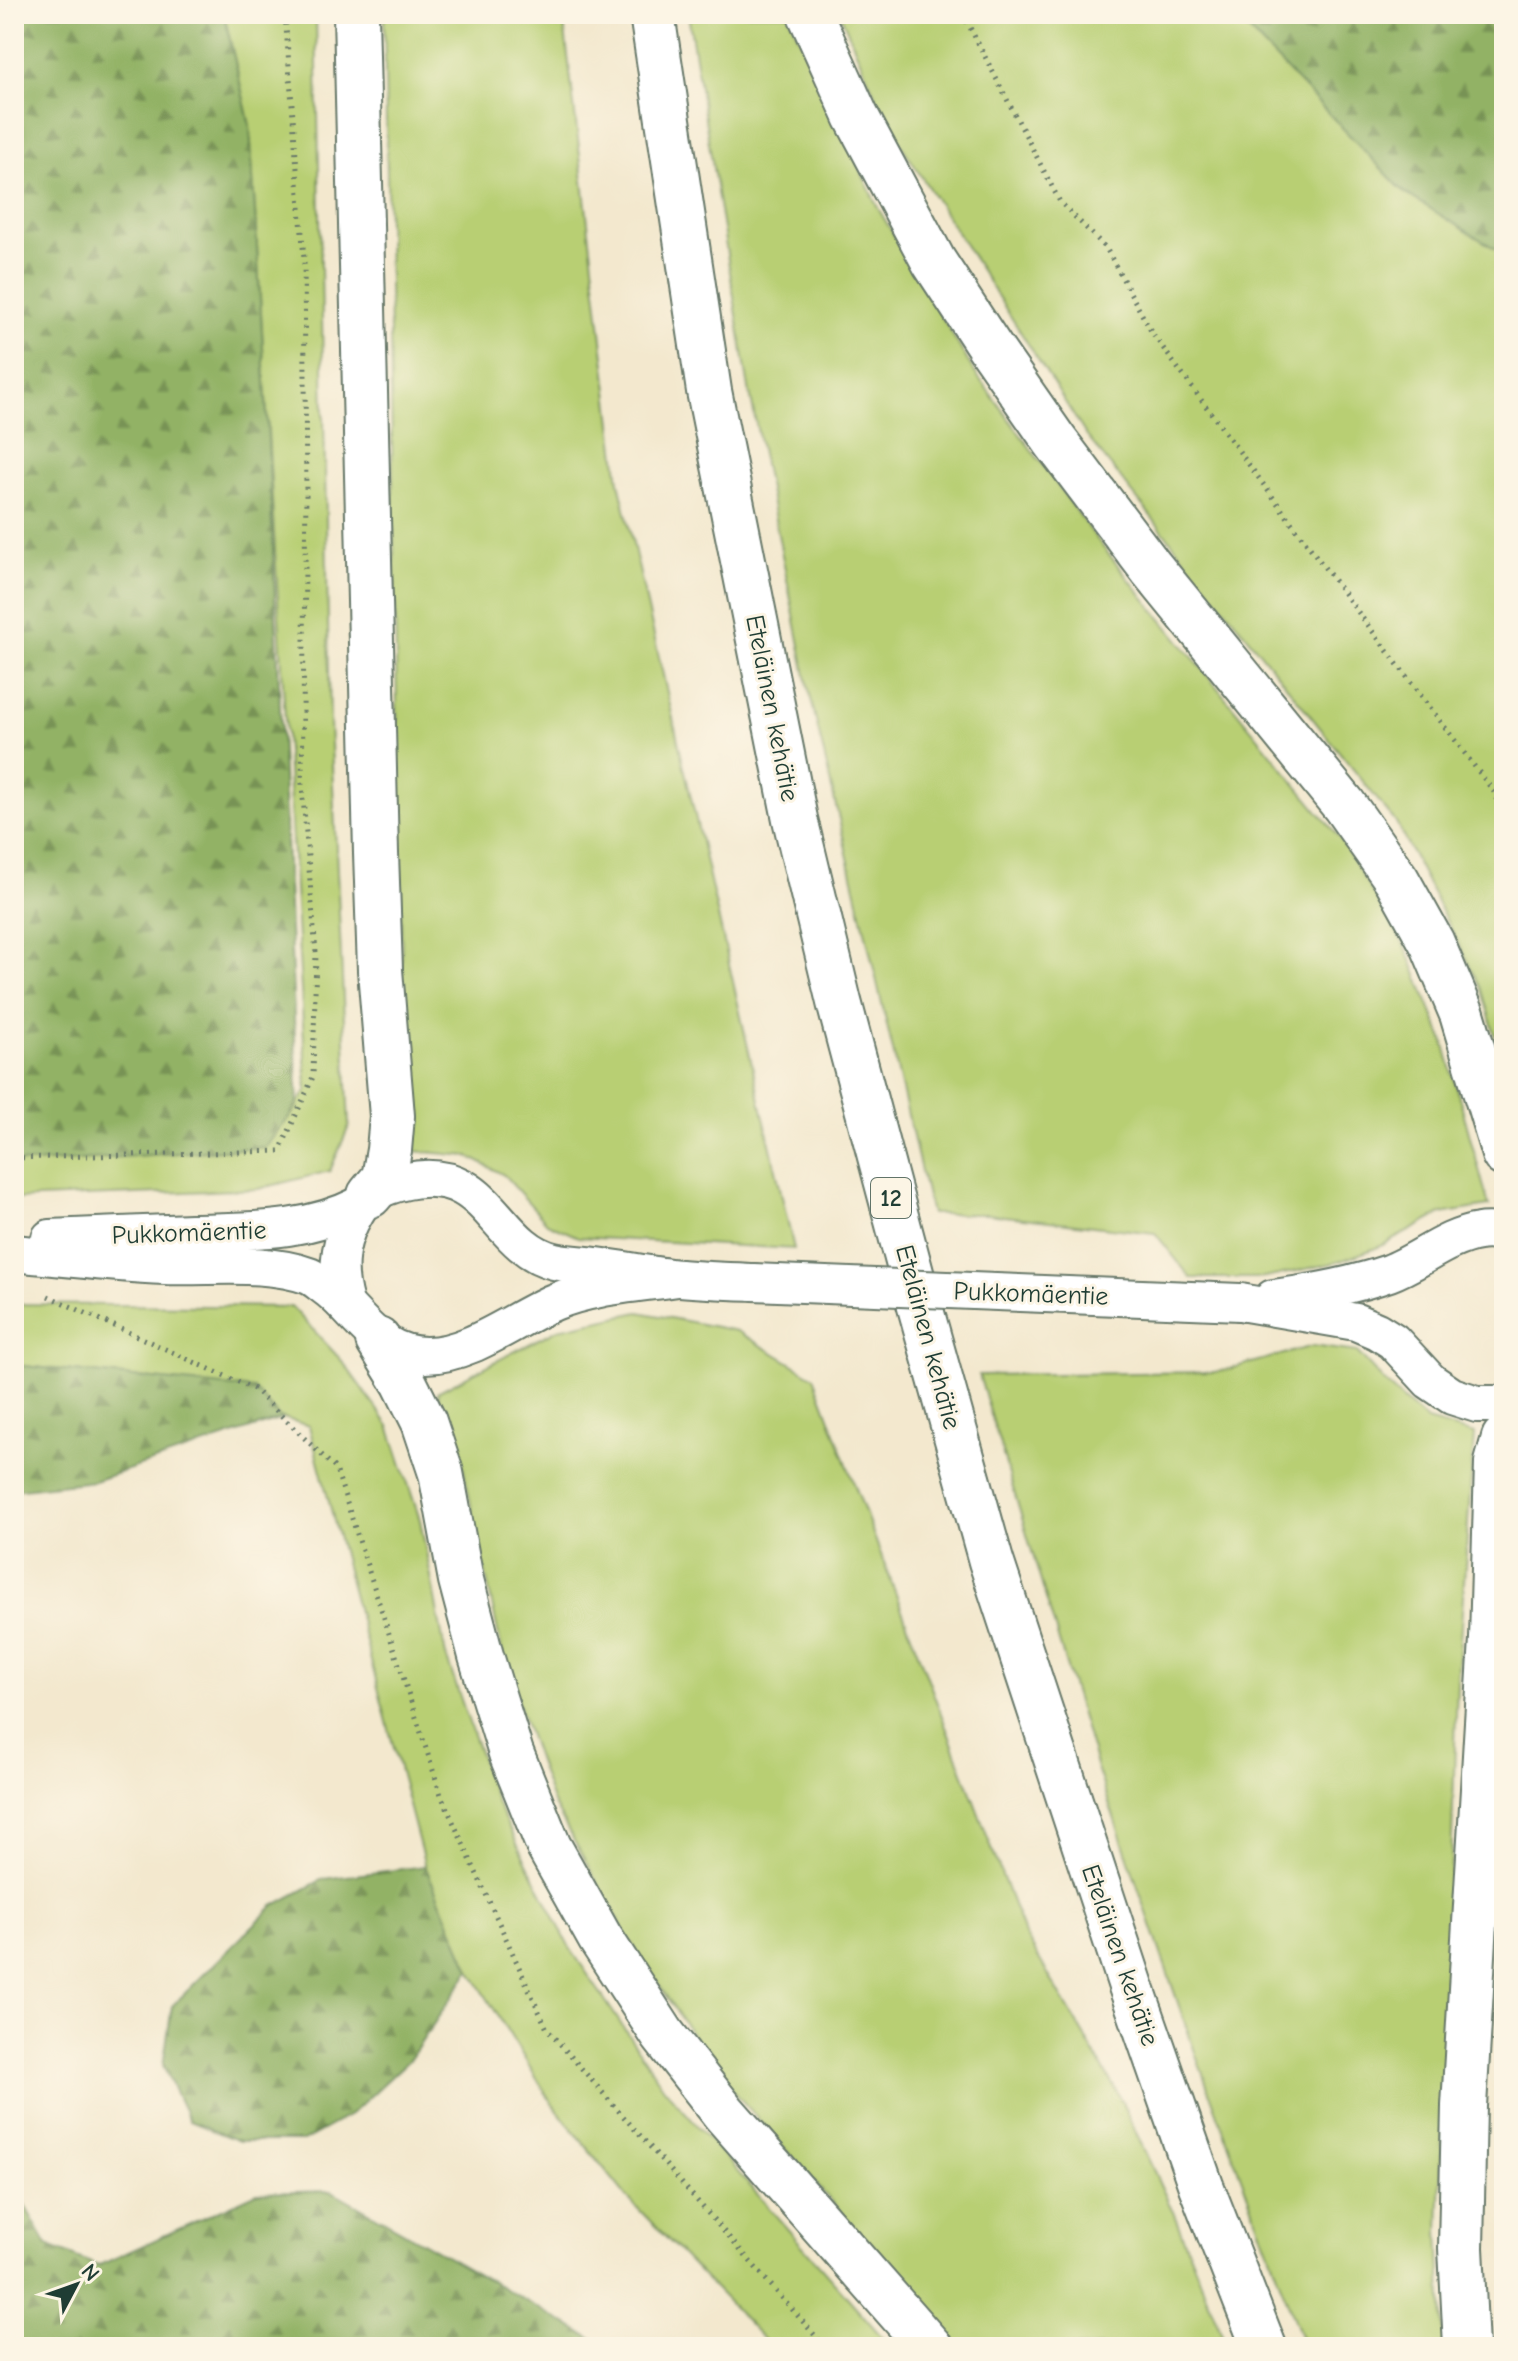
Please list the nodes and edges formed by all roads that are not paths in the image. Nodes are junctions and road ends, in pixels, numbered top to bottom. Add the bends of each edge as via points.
1 (356, 14) edge
2 (652, 14) edge
3 (810, 14) edge
4 (1504, 1154) edge
5 (365, 1200) junction
6 (1504, 1232) edge
7 (14, 1241) edge
8 (14, 1253) edge
9 (678, 1278) junction
10 (1240, 1302) junction
11 (345, 1303) junction
12 (378, 1340) junction
13 (1504, 1404) edge
14 (1504, 1438) edge
15 (930, 2347) edge
16 (1264, 2347) edge
17 (1466, 2347) edge

1 - 5 highway via 378,911 392,1116 384,1178
2 - 16 highway, Eteläinen kehätie / 12 via 709,391 795,819 839,1002 995,1575 1131,1986
3 - 4 highway via 856,116 934,262 993,352 1151,568 1344,805 1397,880 1462,1014
5 - 7 street, Pukkomäentie via 334,1218 264,1230
5 - 9 street, Pukkomäentie via 394,1184 443,1181 469,1189 530,1251 553,1261
5 - 11 street via 339,1253
6 - 10 street, Pukkomäentie via 1453,1240 1392,1272 1357,1283
8 - 11 street, Pukkomäentie via 165,1266 283,1269 312,1277
9 - 10 street, Pukkomäentie, bridge
9 - 12 street, Pukkomäentie via 599,1289 555,1302 454,1351 426,1355
10 - 13 street, Pukkomäentie via 1356,1322 1393,1341 1430,1381 1452,1396 1477,1404
11 - 12 street, Pukkomäentie
12 - 15 highway via 424,1422 441,1473 481,1656 511,1753 549,1847 663,2035 724,2113
14 - 17 highway via 1497,1463 1464,2106 1461,2248

